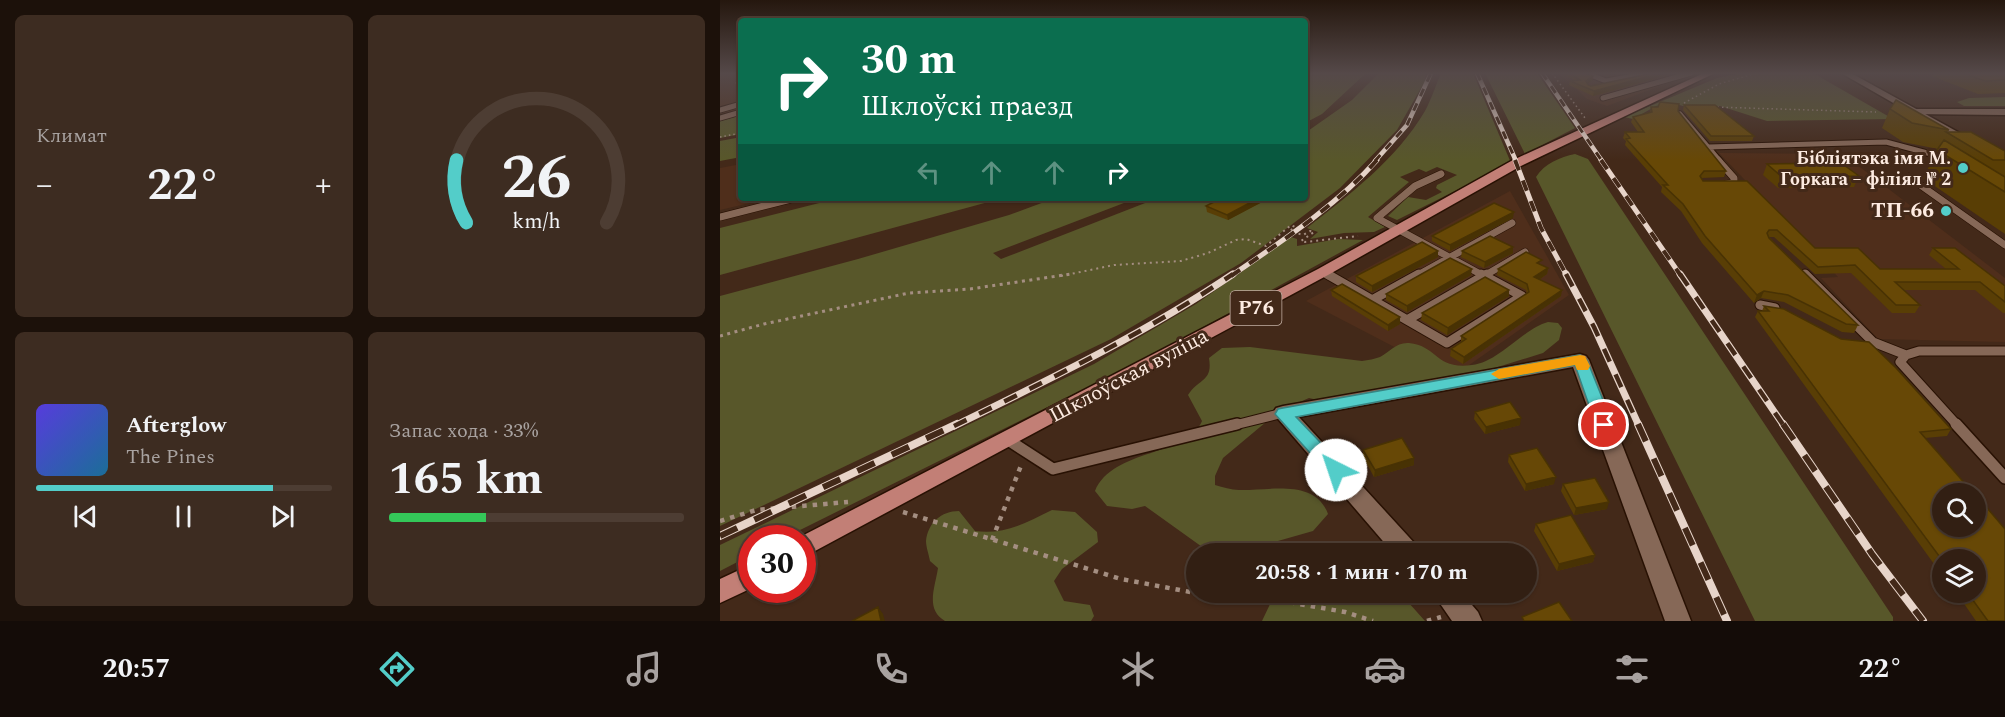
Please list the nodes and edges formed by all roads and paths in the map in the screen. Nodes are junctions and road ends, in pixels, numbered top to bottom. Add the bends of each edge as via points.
1 (1574, 102) edge
2 (1646, 102) edge
3 (1692, 102) edge
4 (1898, 102) edge
5 (738, 105) edge
6 (1708, 107) edge
7 (1689, 108) edge
8 (720, 110) edge
9 (1679, 111) junction
10 (1876, 112) dead end
11 (1916, 112) junction
12 (2005, 112) edge
13 (738, 113) edge
14 (720, 118) edge
15 (1592, 126) junction
16 (738, 134) edge
17 (720, 137) edge
18 (1708, 147) junction
19 (1967, 153) edge
20 (1986, 153) junction
21 (1949, 154) edge
22 (2005, 163) edge
23 (1441, 174) dead end
24 (1909, 177) dead end
25 (1716, 184) edge
26 (783, 201) edge
27 (720, 217) edge
28 (1512, 223) dead end
29 (1397, 231) junction
30 (1381, 240) junction
31 (2005, 244) edge
32 (1525, 252) edge
33 (1449, 258) junction
34 (1801, 271) edge
35 (1323, 272) junction
36 (1482, 275) junction
37 (1372, 300) junction
38 (1760, 305) dead end
39 (1783, 309) edge
40 (1407, 320) junction
41 (720, 336) edge
42 (1862, 341) edge
43 (1873, 342) junction
44 (2005, 351) edge
45 (1906, 355) junction
46 (1283, 414) junction
47 (1008, 440) junction
48 (1027, 452) junction
49 (2005, 478) edge
50 (854, 501) dead end
51 (894, 510) dead end
52 (720, 521) edge
53 (992, 540) junction
54 (816, 541) edge
55 (1400, 543) edge
56 (738, 582) edge
57 (720, 592) edge
58 (1453, 603) edge
59 (1373, 621) edge
60 (1468, 621) edge
61 (1678, 621) edge

1 - 15 path
2 - 15 main road, Шклоўская вуліца / Р76
3 - 9 path
4 - 11 street
5 - 8 lane
6 - 10 path
7 - 9 path
9 - 18 lane
11 - 12 street
11 - 20 street
13 - 14 lane
15 - 29 main road, Шклоўская вуліца / Р76
16 - 17 path
18 - 21 lane via 1886,142 1931,154
18 - 25 lane via 1734,178 1734,183
19 - 20 lane
20 - 22 street
23 - 29 lane via 1415,186 1377,218
24 - 31 lane
26 - 27 lane
28 - 33 lane
29 - 30 main road, Шклоўская вуліца / Р76
29 - 33 lane
30 - 35 main road, Шклоўская вуліца / Р76
30 - 41 path via 1366,236 1305,242 1301,241 1314,232 1303,235 1290,231 1295,227 1291,225 1266,246 1236,240 1181,261 1114,265 970,289 909,293
32 - 36 lane
33 - 36 lane
33 - 37 lane
34 - 43 lane
35 - 37 lane
35 - 47 main road, Шклоўская вуліца / Р76
36 - 40 lane
36 - 40 lane via 1522,296 1447,343
37 - 40 lane
38 - 39 lane
42 - 43 lane
43 - 45 lane
44 - 45 lane via 1919,351
45 - 49 lane via 1900,362
46 - 48 lane via 1053,469
46 - 55 street
46 - 61 street via 1580,360
47 - 48 lane
47 - 54 main road, Шклоўская вуліца / Р76
48 - 53 path
50 - 52 path via 756,510
51 - 53 path
53 - 59 path via 1121,579 1217,597 1288,602
56 - 57 main road
58 - 60 street

